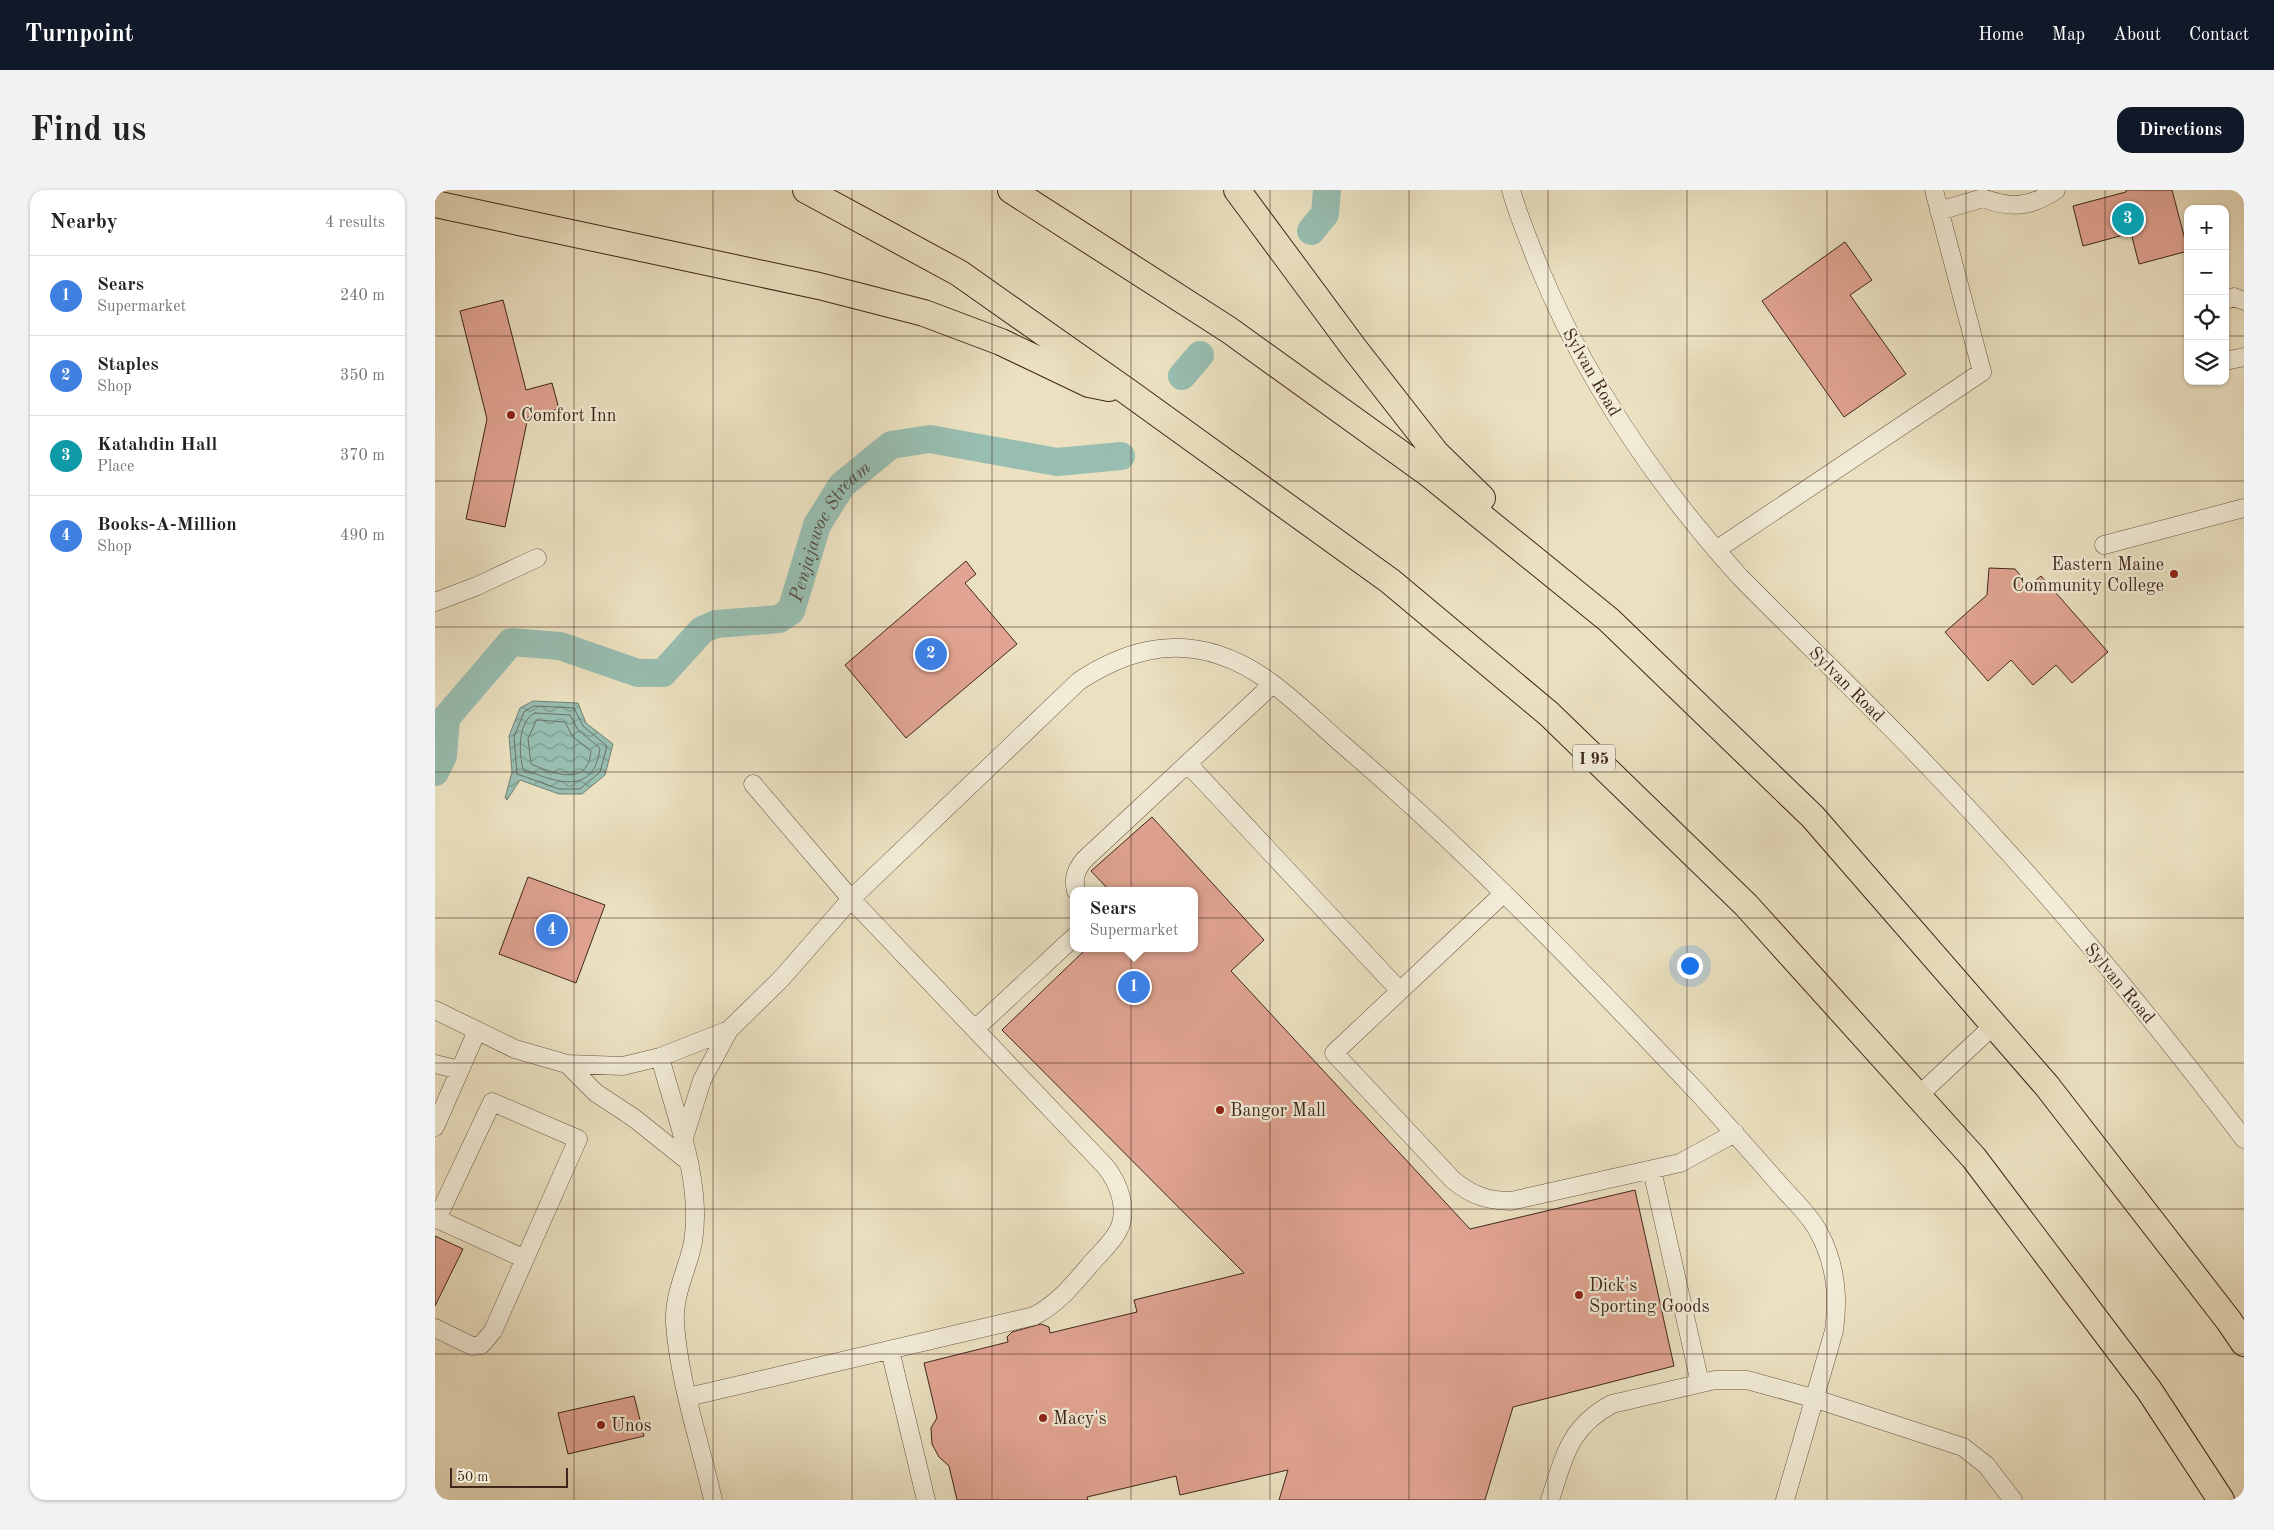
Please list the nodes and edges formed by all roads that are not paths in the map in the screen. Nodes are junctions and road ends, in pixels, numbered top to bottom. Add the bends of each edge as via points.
1 (806, 190) edge
2 (1011, 190) edge
3 (1237, 190) edge
4 (1511, 190) edge
5 (1934, 190) edge
6 (2056, 190) edge
7 (1985, 194) edge
8 (435, 204) edge
9 (1939, 211) junction
10 (2229, 299) edge
11 (2244, 301) edge
12 (2244, 357) edge
13 (2229, 360) edge
14 (1128, 392) junction
15 (2244, 508) edge
16 (2104, 545) dead end
17 (1716, 550) junction
18 (537, 558) dead end
19 (435, 602) edge
20 (1609, 620) junction
21 (1273, 684) junction
22 (1188, 764) junction
23 (753, 784) dead end
24 (1075, 887) edge
25 (1504, 893) junction
26 (851, 899) junction
27 (1070, 941) edge
28 (1400, 991) junction
29 (435, 1010) edge
30 (1994, 1025) junction
31 (729, 1030) junction
32 (975, 1030) junction
33 (477, 1031) junction
34 (660, 1057) junction
35 (435, 1064) edge
36 (567, 1064) junction
37 (460, 1070) junction
38 (1918, 1096) junction
39 (435, 1127) edge
40 (1735, 1133) junction
41 (2244, 1139) edge
42 (683, 1141) junction
43 (689, 1162) junction
44 (1652, 1170) junction
45 (525, 1259) junction
46 (435, 1328) edge
47 (2244, 1343) edge
48 (890, 1350) junction
49 (1699, 1383) junction
50 (688, 1397) junction
51 (1816, 1399) junction
52 (713, 1500) edge
53 (925, 1500) edge
54 (1550, 1500) edge
55 (1785, 1500) edge
56 (2013, 1500) edge
57 (2220, 1500) edge

1 - 14 highway, I 95 via 959,273
2 - 20 highway via 1229,330 1429,474
3 - 20 highway via 1436,453
4 - 17 street, Sylvan Road via 1548,288 1572,341 1603,396 1656,473
5 - 9 street
6 - 7 street via 2022,205 2007,206
7 - 9 street
8 - 14 highway via 819,286 924,313 1001,342 1089,384
9 - 17 street via 1982,372
10 - 11 street
12 - 13 street
14 - 38 highway, I 95 via 1389,581 1549,714 1746,904
15 - 16 street
17 - 41 street, Sylvan Road via 1925,763 2027,874 2143,1011
18 - 19 street
20 - 30 highway via 1813,817
21 - 22 street
21 - 25 street via 1410,803
21 - 26 street via 1241,663 1188,648 1140,652 1115,660 1079,681
22 - 24 street via 1084,860 1076,873
22 - 28 street
23 - 26 street
25 - 28 street
25 - 40 street via 1601,990
26 - 31 street via 781,979
26 - 32 street
27 - 32 street
28 - 44 street via 1334,1053 1463,1188 1475,1195 1511,1201
29 - 33 street
30 - 38 street
30 - 47 highway via 2053,1094
31 - 34 street
31 - 42 street via 702,1080
32 - 48 street via 1113,1176 1123,1205 1119,1230 1066,1293 1034,1316
33 - 36 street via 515,1049
33 - 37 street
34 - 36 street via 623,1066
34 - 42 street
35 - 37 street
36 - 43 street via 596,1093 634,1118
37 - 39 street
38 - 57 highway, I 95 via 1973,1158 2149,1390
40 - 44 street via 1680,1163
40 - 51 street via 1811,1220 1832,1263 1837,1289 1835,1331
42 - 43 street
43 - 50 street via 695,1196 693,1242 675,1310 678,1355
44 - 49 street
45 - 45 street via 578,1139 492,1102 437,1219
45 - 46 street via 493,1331 481,1345 472,1346
48 - 50 street
48 - 53 street
49 - 51 street via 1747,1380
49 - 54 street via 1613,1404 1588,1420 1570,1442
50 - 52 street
51 - 55 street
51 - 56 street via 1963,1447 1986,1465

